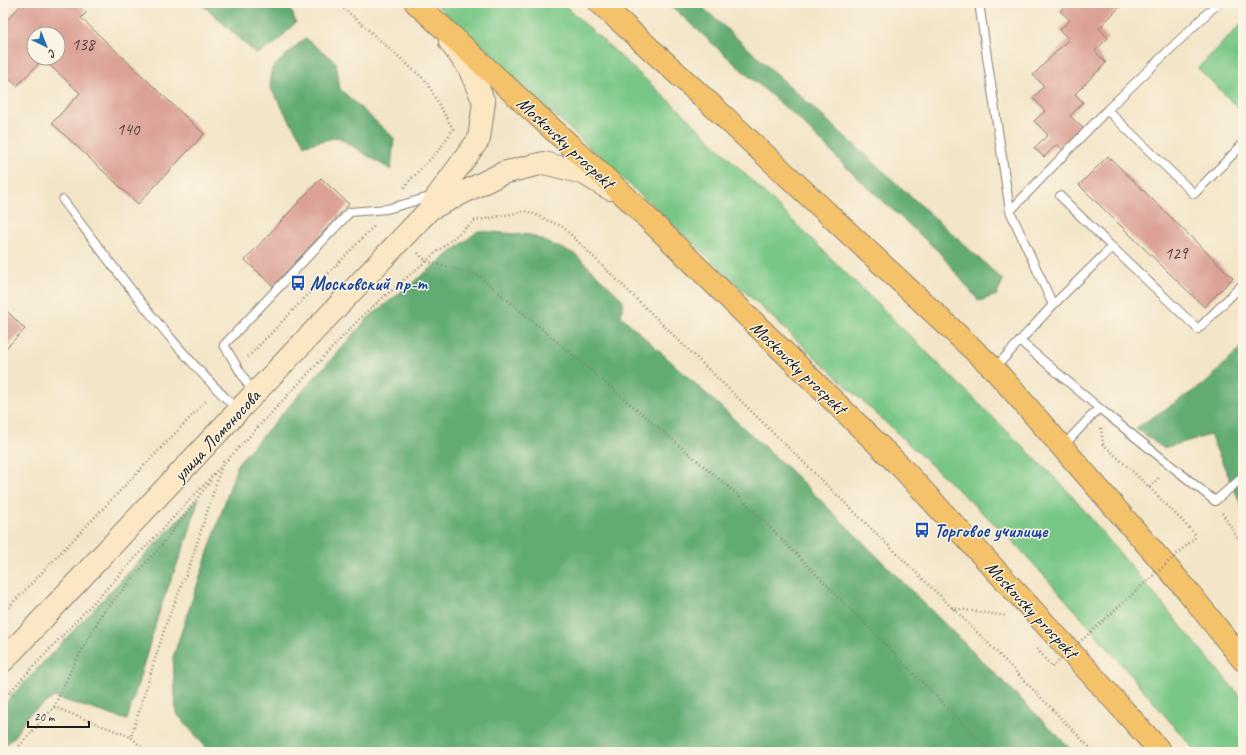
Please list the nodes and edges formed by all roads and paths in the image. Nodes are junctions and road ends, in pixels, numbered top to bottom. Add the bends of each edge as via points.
1 (338, 3) edge
2 (600, 3) edge
3 (979, 3) edge
4 (1218, 3) edge
5 (423, 9) edge
6 (1107, 110) junction
7 (1243, 144) edge
8 (410, 180) dead end
9 (1060, 196) dead end
10 (627, 198) junction
11 (63, 200) dead end
12 (434, 202) junction
13 (1010, 211) junction
14 (1112, 247) junction
15 (426, 261) junction
16 (1243, 284) edge
17 (1053, 305) junction
18 (1020, 341) junction
19 (994, 369) junction
20 (254, 395) junction
21 (1099, 408) junction
22 (238, 411) junction
23 (1063, 447) junction
24 (225, 453) dead end
25 (221, 467) junction
26 (1243, 477) edge
27 (1215, 501) junction
28 (1243, 544) edge
29 (952, 608) junction
30 (1007, 616) dead end
31 (1243, 660) edge
32 (3, 661) edge
33 (1052, 667) dead end
34 (3, 699) edge
35 (54, 707) junction
36 (131, 737) junction
37 (14, 752) edge
38 (147, 752) edge
39 (991, 752) edge
40 (1094, 752) edge
41 (1161, 752) edge

1 - 8 path via 426,81 453,129 440,149
2 - 19 main road
3 - 13 lane
4 - 6 lane
5 - 10 main road, Moskovsky prospekt
5 - 12 main road, улица Ломоносова via 469,68 484,102 479,139
6 - 7 lane via 1194,194
6 - 13 lane
9 - 14 lane
10 - 12 main road, улица Ломоносова via 584,173 544,164 503,172
10 - 41 main road, Moskovsky prospekt via 902,468
11 - 22 lane via 144,307
12 - 20 main road, улица Ломоносова
12 - 20 lane via 350,212 224,345
13 - 17 lane
14 - 16 lane via 1198,328
14 - 17 lane
15 - 25 path via 364,314
15 - 29 path via 474,221 527,211 563,227
15 - 39 path via 478,275 738,495
17 - 18 lane
18 - 19 lane
18 - 21 lane
19 - 23 main road
20 - 22 main road, улица Ломоносова
21 - 23 lane
21 - 27 lane
21 - 33 path, bridge via 1103,444 1197,536
22 - 32 main road, улица Ломоносова
23 - 31 main road via 1186,589
24 - 25 path
25 - 34 path
25 - 35 path via 164,542 102,614
25 - 36 path via 190,565 166,624
26 - 27 lane
27 - 28 path
29 - 30 path
29 - 40 path
35 - 36 path
35 - 37 path
36 - 38 path

